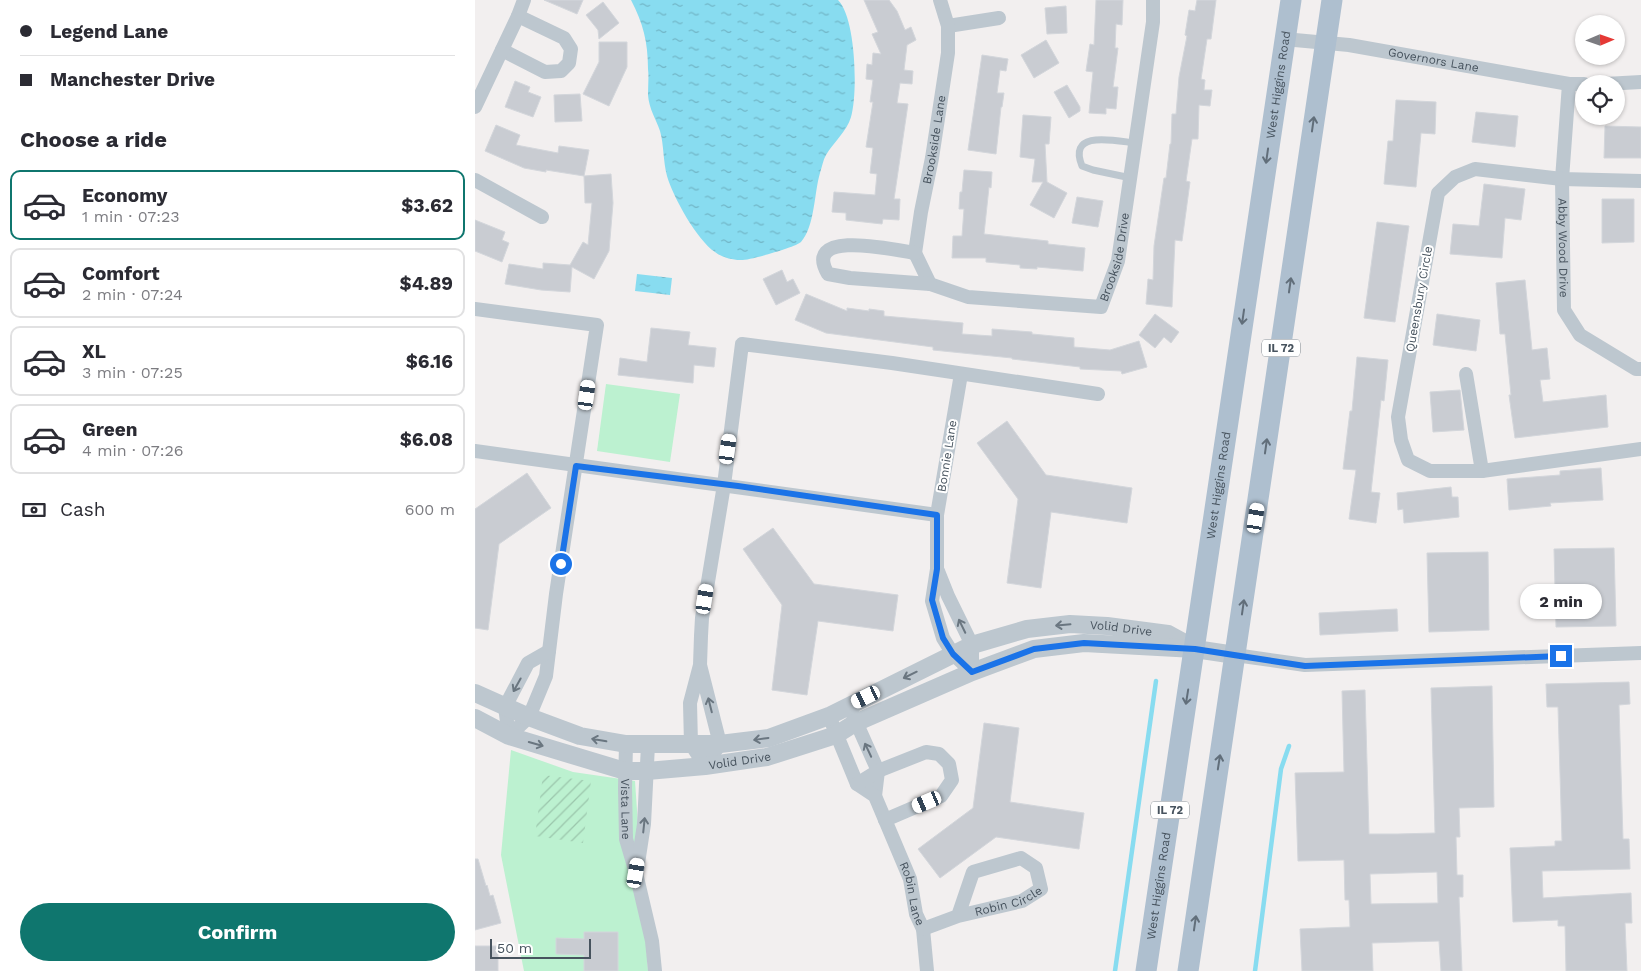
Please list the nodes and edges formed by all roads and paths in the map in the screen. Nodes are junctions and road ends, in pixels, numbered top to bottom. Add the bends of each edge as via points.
1 (524, 0) edge
2 (940, 0) edge
3 (1153, 0) edge
4 (1291, 0) edge
5 (1332, 0) edge
6 (519, 16) junction
7 (999, 18) dead end
8 (948, 26) junction
9 (1284, 39) junction
10 (1325, 42) junction
11 (503, 50) junction
12 (1641, 82) edge
13 (1625, 83) edge
14 (1569, 84) junction
15 (1575, 84) edge
16 (475, 107) edge
17 (1135, 143) junction
18 (1131, 178) junction
19 (1563, 179) junction
20 (475, 180) edge
21 (1641, 180) edge
22 (543, 217) dead end
23 (915, 253) junction
24 (930, 284) junction
25 (475, 309) edge
26 (1641, 369) edge
27 (961, 374) junction
28 (1466, 374) dead end
29 (1098, 394) dead end
30 (1641, 449) edge
31 (475, 451) edge
32 (576, 466) junction
33 (1482, 471) junction
34 (724, 485) junction
35 (937, 515) junction
36 (937, 569) junction
37 (972, 645) junction
38 (1195, 649) junction
39 (549, 651) junction
40 (1641, 653) edge
41 (953, 654) junction
42 (1235, 655) junction
43 (700, 665) junction
44 (972, 672) junction
45 (475, 693) edge
46 (849, 706) junction
47 (505, 707) junction
48 (829, 716) junction
49 (529, 717) junction
50 (475, 718) edge
51 (855, 724) junction
52 (836, 735) junction
53 (509, 736) junction
54 (627, 744) junction
55 (691, 744) junction
56 (720, 744) junction
57 (648, 745) junction
58 (705, 766) junction
59 (625, 771) junction
60 (647, 771) junction
61 (878, 771) junction
62 (857, 784) junction
63 (875, 796) junction
64 (885, 820) junction
65 (636, 873) junction
66 (958, 916) junction
67 (923, 929) junction
68 (655, 971) edge
69 (927, 971) edge
70 (1146, 971) edge
71 (1188, 971) edge

1 - 6 street
2 - 8 street, Brookside Lane
3 - 17 street, Brookside Drive via 1153,22
4 - 9 main road, West Higgins Road / IL 72
5 - 10 main road, IL 72
6 - 11 street
6 - 11 street via 564,38 571,49 569,63 561,71 545,72
7 - 8 street
8 - 23 street, Brookside Lane via 948,54
9 - 10 street, Governors Lane
9 -> 38 main road, West Higgins Road / IL 72
10 - 14 street, Governors Lane
42 -> 10 main road, IL 72
11 - 16 street
12 - 13 street
14 - 15 street, Governors Lane
14 - 19 street, Abby Wood Drive
17 - 18 street, Brookside Drive
17 - 18 lane via 1095,139 1085,142 1079,157 1083,166
18 - 24 street, Brookside Drive via 1118,260 1101,308 968,297
19 - 21 street, Queensbury Circle
19 - 26 street, Abby Wood Drive via 1564,310 1580,335
19 - 33 street, Queensbury Circle via 1475,168 1455,178 1438,193 1398,417 1400,432 1408,460 1431,471
20 - 22 street
23 - 24 street
23 - 24 street via 838,246 828,249 823,266 828,274 842,277
25 - 32 street via 597,325
27 - 29 street
27 - 34 street via 743,344
27 - 35 street, Bonnie Lane
28 - 33 street
30 - 33 street, Queensbury Circle
31 - 32 street
32 - 34 street
32 - 39 street
34 - 35 street
34 - 43 street via 702,618
35 - 36 street, Bonnie Lane
37 -> 36 street, Bonnie Lane
36 - 41 street, Bonnie Lane via 932,600 943,638
38 -> 37 street, Volid Drive via 1168,634 1070,624 1027,628
37 - 41 street, Volid Drive
37 - 44 street, Bonnie Lane
38 - 42 street
38 - 44 street, Volid Drive via 1084,643 1034,649
38 -> 70 main road, West Higgins Road / IL 72
39 -> 47 street via 529,663
39 - 49 street via 546,676
40 - 42 street via 1305,666
41 - 44 street, Bonnie Lane
41 -> 46 street, Volid Drive
71 -> 42 main road, IL 72
43 - 55 street via 690,703
56 -> 43 street
44 - 51 street, Volid Drive
45 - 47 street, Volid Drive
46 - 48 street, Volid Drive
46 - 51 street
47 - 49 street, Volid Drive
47 - 53 street
48 - 52 street
48 -> 56 street, Volid Drive via 769,738
49 - 53 street
54 -> 49 street, Volid Drive via 580,736
50 - 53 street, Volid Drive
51 - 52 street, Volid Drive
61 -> 51 street
52 - 58 street, Volid Drive via 767,757
52 - 62 street
53 -> 59 street, Volid Drive
54 - 57 street, Volid Drive
54 - 59 street, Vista Lane
55 - 56 street, Volid Drive
55 - 57 street, Volid Drive
55 - 58 street
56 - 58 street
57 - 60 street, Vista Lane
58 - 60 street, Volid Drive
59 - 60 street, Volid Drive
59 - 65 street, Vista Lane via 626,839
65 -> 60 street, Vista Lane via 644,824
61 - 62 street
61 - 63 street, Robin Lane
61 - 64 street via 926,752 939,754 949,764 952,780 941,796
62 - 63 street
63 - 64 street, Robin Lane
64 - 67 street, Robin Lane via 910,879 916,914
65 - 68 street, Vista Lane via 652,941
66 - 66 street, Robin Circle via 1022,901 1041,889 1035,868 1021,858 973,872
66 - 67 street, Robin Circle
67 - 69 street, Robin Lane

